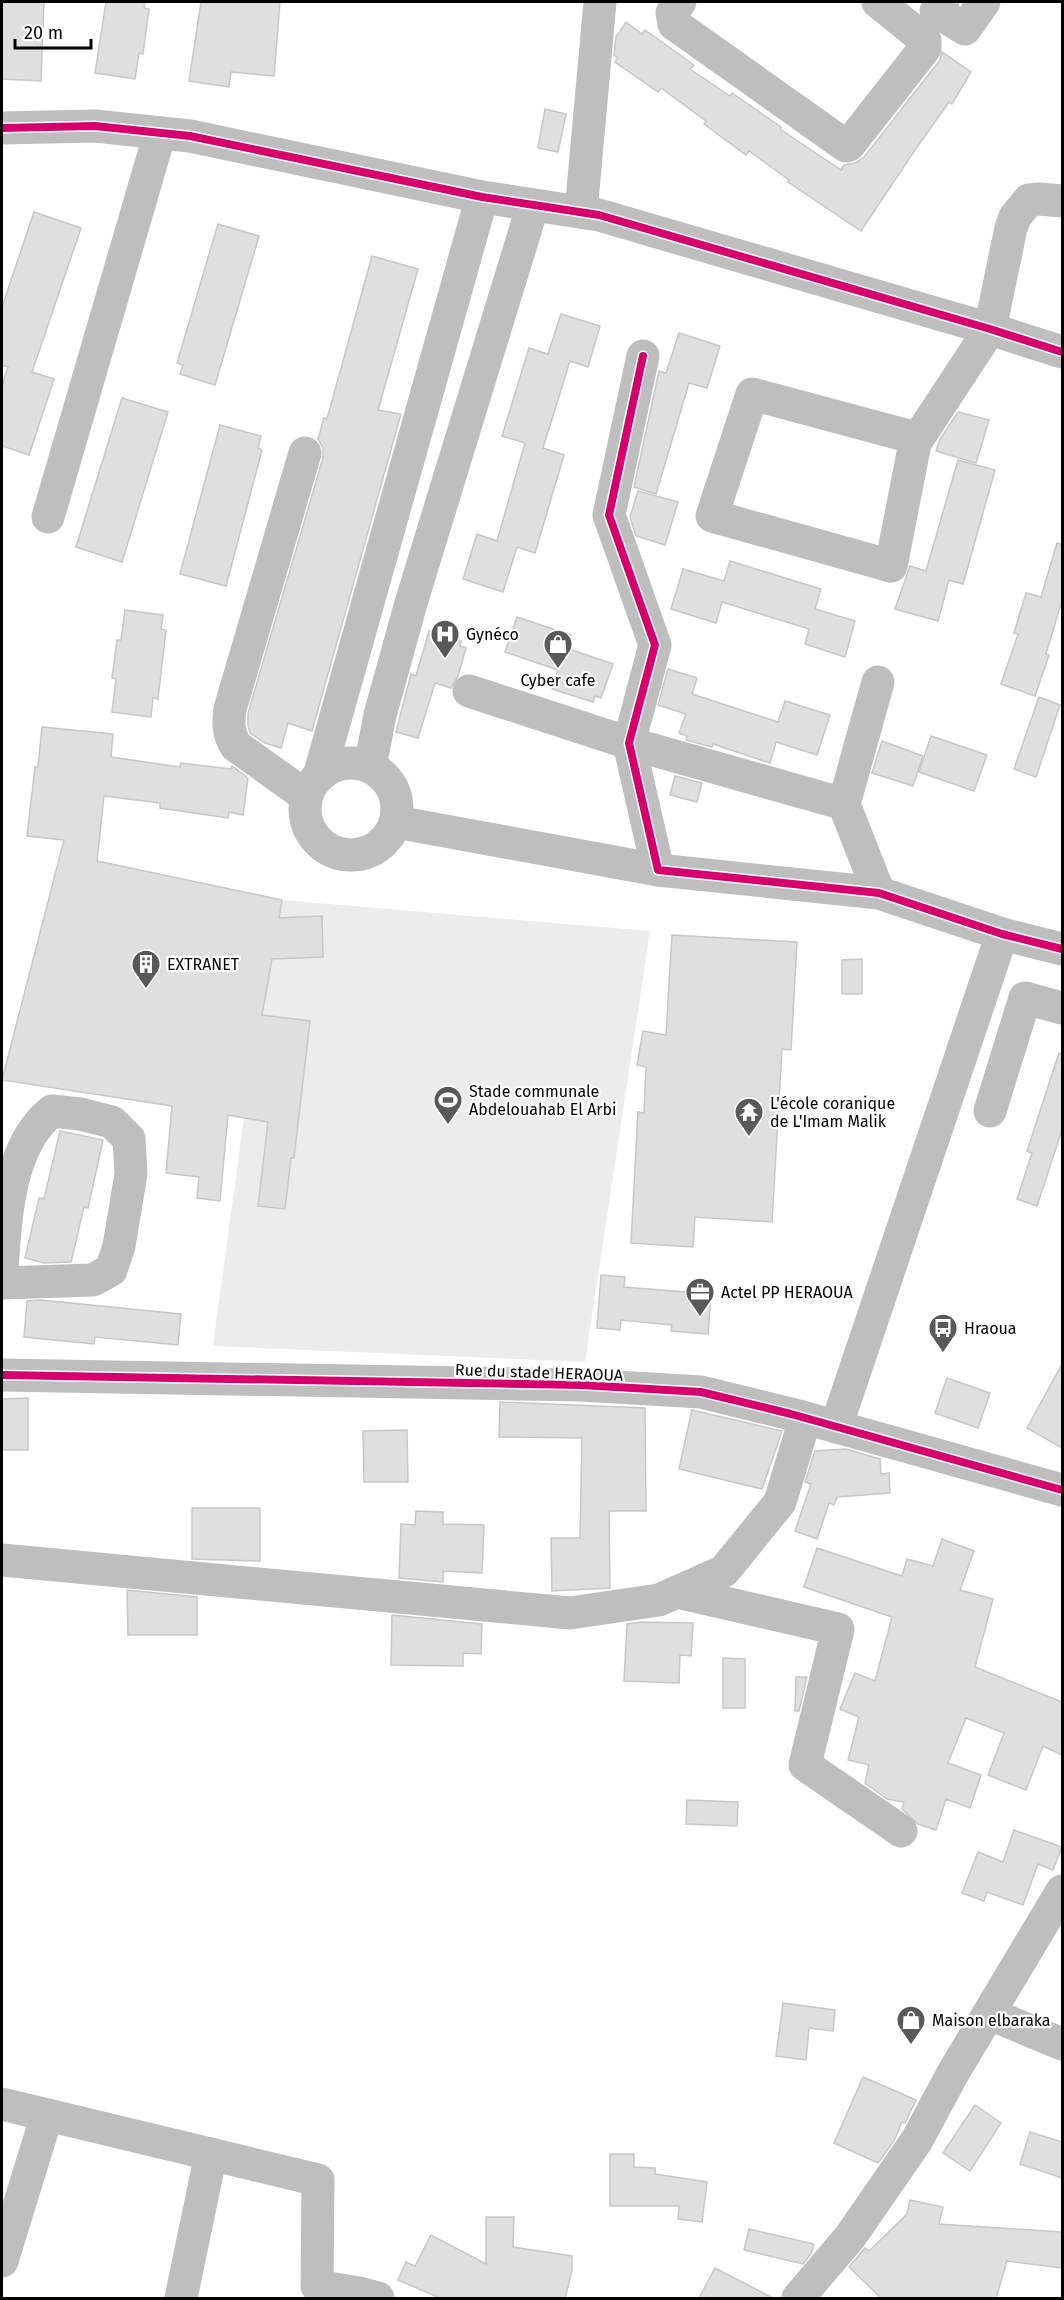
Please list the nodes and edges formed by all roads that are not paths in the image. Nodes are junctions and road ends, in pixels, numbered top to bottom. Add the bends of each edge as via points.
1 (600, 2) edge
2 (680, 2) edge
3 (880, 2) edge
4 (943, 2) edge
5 (984, 2) edge
6 (2, 128) edge
7 (160, 133) junction
8 (482, 197) junction
9 (1062, 201) edge
10 (533, 205) junction
11 (581, 213) junction
12 (990, 328) junction
13 (1062, 352) edge
14 (643, 356) dead end
15 (916, 438) dead end
16 (305, 453) dead end
17 (48, 518) dead end
18 (878, 682) dead end
19 (469, 691) dead end
20 (628, 743) junction
21 (370, 767) junction
22 (313, 784) junction
23 (844, 804) junction
24 (396, 822) junction
25 (658, 870) junction
26 (879, 893) junction
27 (1002, 934) junction
28 (1062, 949) edge
29 (1062, 1008) edge
30 (990, 1111) dead end
31 (2, 1270) edge
32 (2, 1283) edge
33 (2, 1375) edge
34 (805, 1419) junction
35 (836, 1427) junction
36 (1062, 1490) edge
37 (2, 1560) edge
38 (676, 1593) junction
39 (901, 1831) dead end
40 (1062, 1891) edge
41 (990, 2014) junction
42 (1062, 2044) edge
43 (2, 2104) edge
44 (47, 2115) junction
45 (211, 2154) junction
46 (2, 2261) edge
47 (181, 2298) edge
48 (378, 2298) edge
49 (798, 2298) edge

1 - 11 street
2 - 3 street via 672,13 674,24 846,146 925,48 925,40
4 - 5 street via 936,11 965,29
6 - 7 street via 95,126
7 - 8 street
7 - 17 street
8 - 10 street
8 - 22 street
9 - 12 street via 1029,200 1015,217
10 - 11 street
10 - 21 street via 411,603
11 - 12 street
12 - 13 street
12 - 15 street via 915,443 891,566 712,516 752,394
14 - 20 street via 609,515 655,645
16 - 22 street via 228,723 236,746
18 - 23 street
19 - 20 street
20 - 23 street
20 - 25 street
21 - 22 street via 358,763 332,766
21 - 24 street via 393,790
22 - 24 street via 305,809 309,828 320,844 332,851 344,855 370,851 390,834
23 - 26 street
24 - 25 street
25 - 26 street
26 - 27 street
27 - 28 street
27 - 35 street
29 - 30 street via 1025,998
31 - 32 street via 6,1210 25,1144 38,1122 52,1111 112,1122 129,1139 131,1174 111,1270 93,1280
33 - 34 street, Rue du stade HERAOUA via 581,1385 701,1392
34 - 35 street, Rue du stade HERAOUA
34 - 38 street via 780,1502 724,1571
35 - 36 street, Rue du stade HERAOUA
37 - 38 street via 570,1613 659,1600
38 - 39 street via 838,1629 805,1765
40 - 41 street
41 - 42 street
41 - 49 street via 916,2140 850,2237
43 - 44 street
44 - 45 street
44 - 46 street
45 - 47 street
45 - 48 street via 318,2180 317,2286

